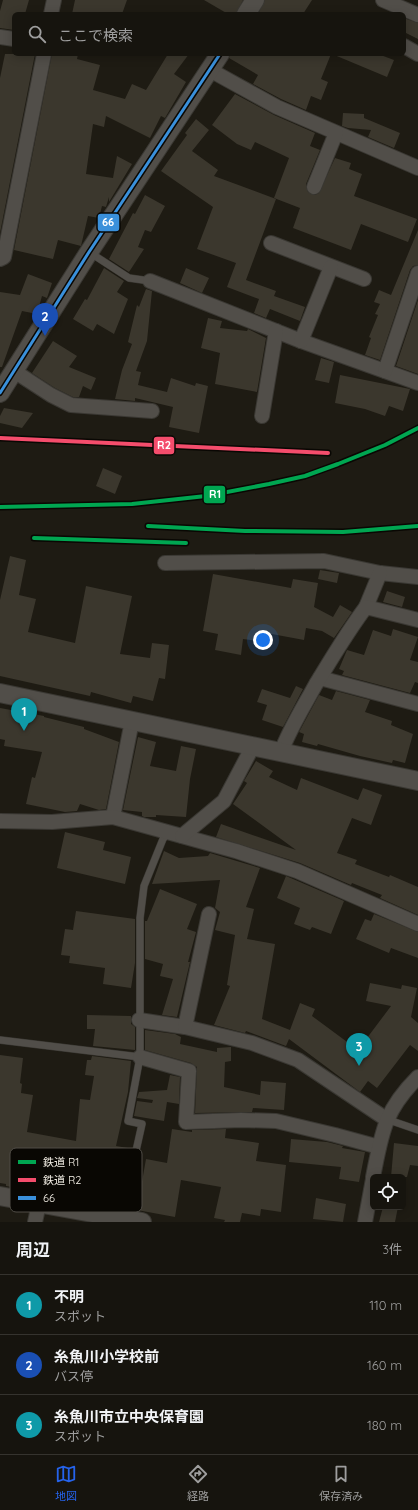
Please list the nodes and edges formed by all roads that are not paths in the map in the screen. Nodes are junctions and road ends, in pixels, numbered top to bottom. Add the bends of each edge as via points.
1 (54, 0) edge
2 (255, 0) edge
3 (383, 0) edge
4 (51, 12) edge
5 (247, 12) edge
6 (418, 15) edge
7 (406, 47) edge
8 (418, 54) edge
9 (44, 56) edge
10 (219, 56) edge
11 (210, 70) junction
12 (336, 133) junction
13 (418, 168) edge
14 (314, 187) dead end
15 (271, 243) dead end
16 (89, 252) junction
17 (0, 259) edge
18 (331, 267) junction
19 (418, 273) edge
20 (364, 279) dead end
21 (150, 281) joint
22 (276, 331) junction
23 (301, 341) junction
24 (14, 371) junction
25 (385, 371) junction
26 (418, 383) edge
27 (0, 393) edge
28 (152, 411) dead end
29 (262, 416) dead end
30 (165, 563) dead end
31 (380, 573) junction
32 (418, 577) edge
33 (366, 607) junction
34 (418, 620) edge
35 (320, 678) junction
36 (0, 693) edge
37 (418, 704) edge
38 (132, 721) junction
39 (253, 746) junction
40 (281, 752) junction
41 (418, 781) edge
42 (113, 817) junction
43 (0, 821) edge
44 (169, 832) junction
45 (182, 836) junction
46 (209, 914) dead end
47 (418, 924) edge
48 (139, 1020) junction
49 (185, 1027) junction
50 (0, 1040) edge
51 (140, 1058) junction
52 (418, 1077) edge
53 (386, 1119) junction
54 (418, 1130) edge
55 (379, 1147) junction
56 (137, 1148) edge
57 (374, 1174) edge
58 (370, 1194) edge
59 (0, 1196) edge
60 (10, 1198) edge
61 (36, 1212) edge
62 (85, 1212) edge
63 (122, 1212) edge
64 (121, 1218) junction
65 (34, 1222) edge
66 (142, 1222) edge
67 (365, 1222) edge

1 - 4 street
2 - 5 street
3 - 6 street
7 - 8 street
9 - 17 street via 4,257
10 - 11 street
11 - 12 street via 277,107
11 - 16 street
12 - 13 street
12 - 14 street
15 - 18 street
16 - 21 lane via 130,278
16 - 24 street
18 - 20 street
18 - 23 street
19 - 25 street
21 - 22 street
22 - 23 street
22 - 29 street
23 - 25 street
24 - 27 street
24 - 28 street via 71,405
25 - 26 street
30 - 31 street via 324,561
31 - 32 street
31 - 33 street
33 - 34 street
33 - 35 street via 348,630
35 - 37 street
35 - 40 street via 295,721
36 - 38 street
38 - 39 street
38 - 42 street
39 - 40 street
39 - 45 street via 224,801
40 - 41 street
42 - 43 street via 52,822
42 - 44 street
44 - 45 street
44 - 48 lane via 163,839 144,886 140,918
45 - 47 street via 236,850 297,871
46 - 49 street
48 - 49 street
48 - 51 lane
49 - 53 street via 252,1043 298,1060
50 - 51 lane
51 - 55 street via 189,1071 186,1122 276,1122
51 - 56 lane via 128,1121 142,1124
52 - 53 street via 403,1092
53 - 54 lane
53 - 55 street
55 - 57 street
58 - 67 street
59 - 60 street
61 - 65 street
62 - 64 street
63 - 64 lane
64 - 66 street

